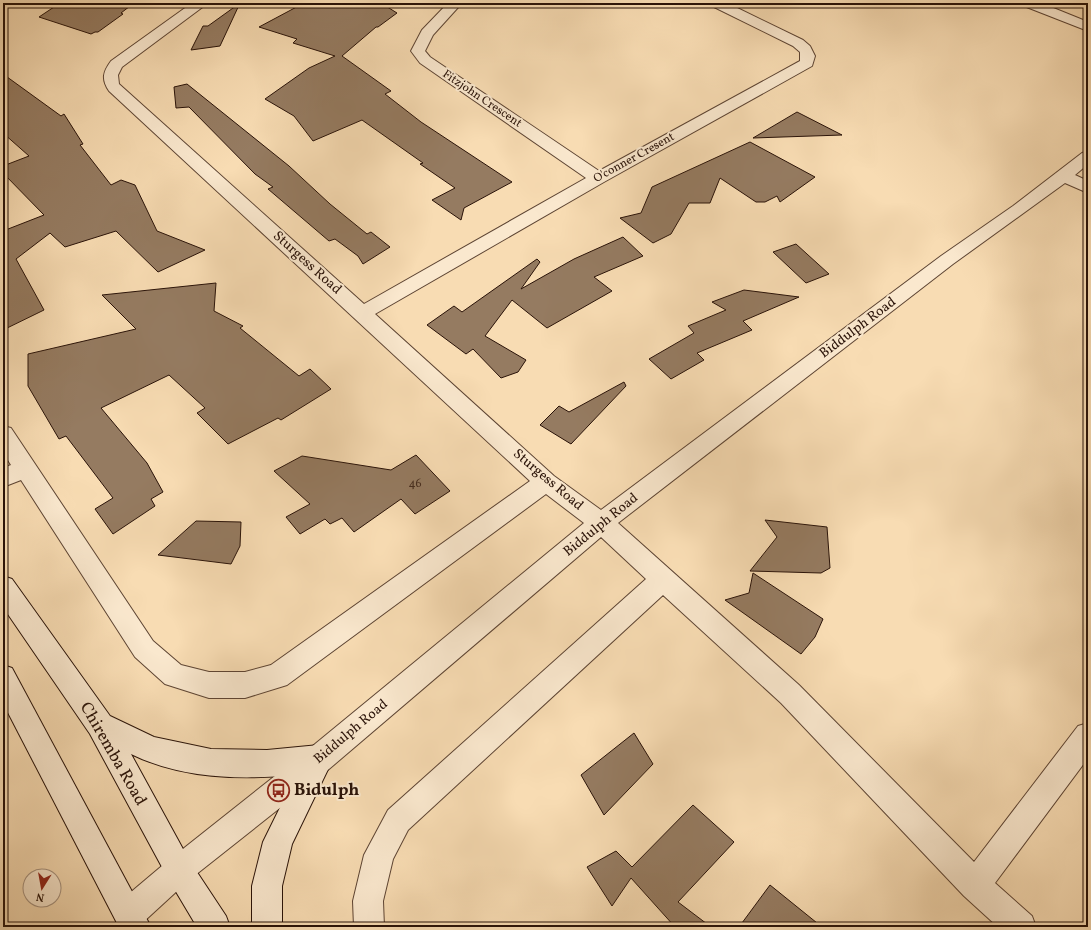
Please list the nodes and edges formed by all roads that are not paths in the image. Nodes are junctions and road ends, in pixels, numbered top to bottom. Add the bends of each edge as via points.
1 (201, 3) edge
2 (455, 3) edge
3 (718, 3) edge
4 (1029, 3) edge
5 (1088, 27) edge
6 (1088, 156) edge
7 (1064, 176) junction
8 (598, 178) junction
9 (1088, 188) edge
10 (362, 313) junction
11 (3, 434) edge
12 (26, 468) junction
13 (3, 478) edge
14 (546, 482) junction
15 (601, 523) junction
16 (663, 579) junction
17 (3, 587) edge
18 (3, 677) edge
19 (100, 725) junction
20 (1088, 736) edge
21 (319, 759) junction
22 (179, 870) junction
23 (975, 885) junction
24 (132, 920) edge
25 (214, 927) edge
26 (267, 927) edge
27 (369, 927) edge
28 (1021, 927) edge

1 - 10 street, Sturgess Road via 116,64 110,74 111,84
2 - 8 street, Fitzjohn Crescent via 427,33 418,51 425,60
3 - 8 street, O'conner Cresent via 798,42 807,50 808,63
4 - 5 street
6 - 7 street, Biddulph Road
7 - 9 street
7 - 15 street, Biddulph Road via 947,260
8 - 10 street, O'conner Cresent
10 - 14 street, Sturgess Road
11 - 12 street
12 - 13 street
12 - 14 street via 144,649 174,675 209,685 245,685 278,676
14 - 15 street, Sturgess Road
15 - 16 street, Sturgess Road
15 - 21 street, Biddulph Road
16 - 23 street, Sturgess Road via 790,694
16 - 27 street via 398,820 379,855 368,901
17 - 19 street, Chiremba Road
18 - 24 street
19 - 21 street via 152,750 211,763 267,764
19 - 22 street, Chiremba Road
20 - 23 street
21 - 22 street, Biddulph Road
21 - 26 street via 278,842 268,886
22 - 24 street, Biddulph Road
22 - 25 street, Chiremba Road
23 - 28 street, Sturgess Road

